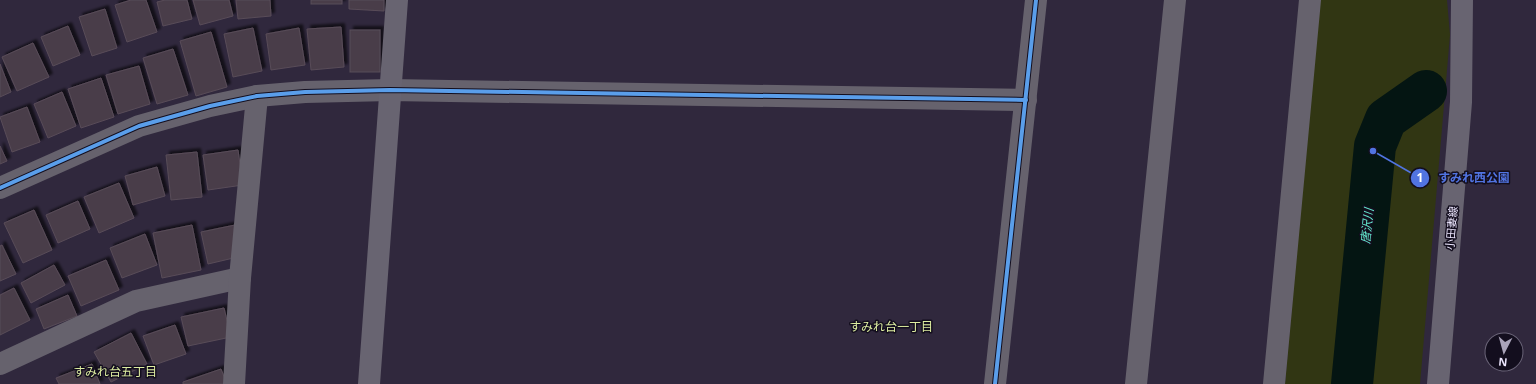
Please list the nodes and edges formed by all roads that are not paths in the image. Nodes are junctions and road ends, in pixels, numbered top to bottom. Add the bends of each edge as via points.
1 (397, 0) edge
2 (1036, 0) edge
3 (1175, 0) edge
4 (1310, 0) edge
5 (1462, 0) edge
6 (390, 90) junction
7 (257, 96) junction
8 (1026, 100) junction
9 (0, 188) edge
10 (240, 278) junction
11 (0, 364) edge
12 (234, 384) edge
13 (369, 384) edge
14 (995, 384) edge
15 (1136, 384) edge
16 (1274, 384) edge
17 (1438, 384) edge

1 - 6 street
2 - 8 street
3 - 15 street
4 - 16 street
5 - 17 street, 小田妻線 via 1461,102
6 - 7 street
6 - 8 street
6 - 13 street
7 - 9 street via 139,126
7 - 10 street
8 - 14 street
10 - 11 street via 136,301
10 - 12 street

